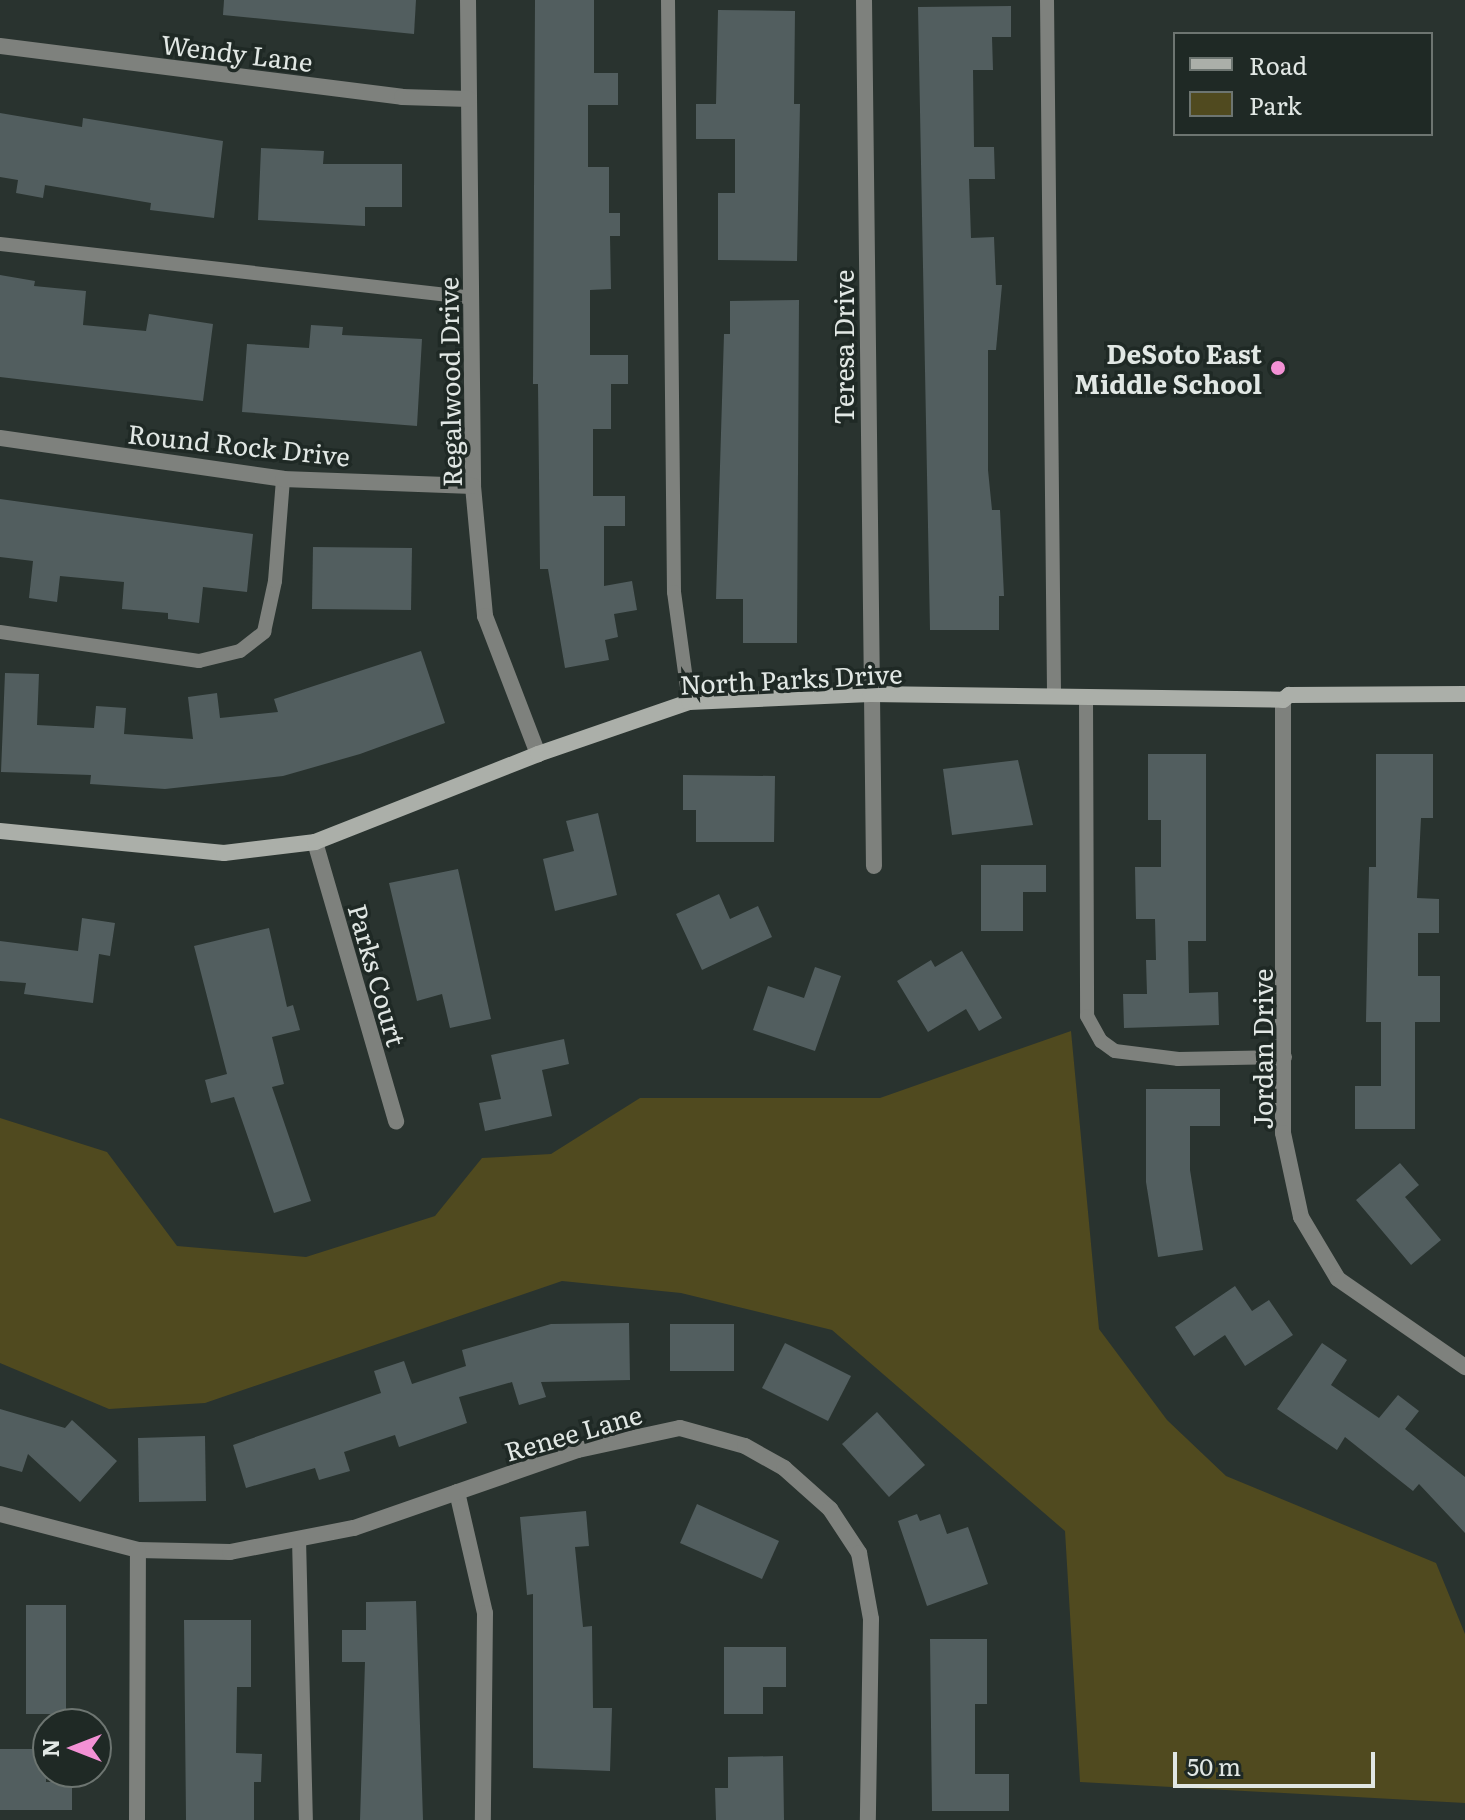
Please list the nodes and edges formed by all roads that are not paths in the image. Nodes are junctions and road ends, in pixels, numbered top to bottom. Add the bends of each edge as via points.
1 (468, 0) edge
2 (668, 0) edge
3 (864, 0) edge
4 (1047, 0) edge
5 (0, 46) edge
6 (469, 99) junction
7 (0, 244) edge
8 (471, 298) junction
9 (0, 438) edge
10 (283, 479) junction
11 (473, 486) junction
12 (0, 632) edge
13 (870, 694) junction
14 (1465, 694) edge
15 (1054, 697) junction
16 (1086, 697) junction
17 (1283, 700) junction
18 (689, 702) junction
19 (538, 754) junction
20 (0, 831) edge
21 (315, 842) junction
22 (874, 866) dead end
23 (1285, 1057) junction
24 (396, 1121) dead end
25 (1465, 1367) edge
26 (457, 1492) junction
27 (0, 1514) edge
28 (299, 1539) junction
29 (138, 1550) junction
30 (137, 1820) edge
31 (306, 1820) edge
32 (483, 1820) edge
33 (868, 1820) edge

1 - 6 street, Regalwood Drive
2 - 18 lane via 674,592
3 - 13 street, Teresa Drive
4 - 15 lane
5 - 6 street, Wendy Lane via 402,97
6 - 8 street, Regalwood Drive
7 - 8 lane
8 - 11 street, Regalwood Drive
9 - 10 street, Round Rock Drive
10 - 11 street, Round Rock Drive
10 - 12 lane via 275,581 264,632 240,651 199,661
11 - 19 street, Regalwood Drive via 485,616
13 - 15 street, North Parks Drive
13 - 18 street, North Parks Drive
13 - 22 street, Teresa Drive
14 - 17 street, North Parks Drive via 1289,695
15 - 16 street, North Parks Drive
16 - 17 street, North Parks Drive
16 - 23 lane via 1087,1016 1101,1041 1115,1051 1178,1059
17 - 23 street, Jordan Drive
18 - 19 street, North Parks Drive
19 - 21 street, North Parks Drive
20 - 21 street, North Parks Drive via 224,853
21 - 24 street, Parks Court
23 - 25 street, Jordan Drive via 1283,1133 1301,1217 1338,1279
26 - 28 street, Renee Lane via 354,1528
26 - 32 street via 485,1613
26 - 33 street, Renee Lane via 578,1450 680,1428 745,1446 784,1468 830,1509 859,1553 871,1619
27 - 29 street, Renee Lane
28 - 29 street, Renee Lane via 230,1552
28 - 31 lane
29 - 30 street

